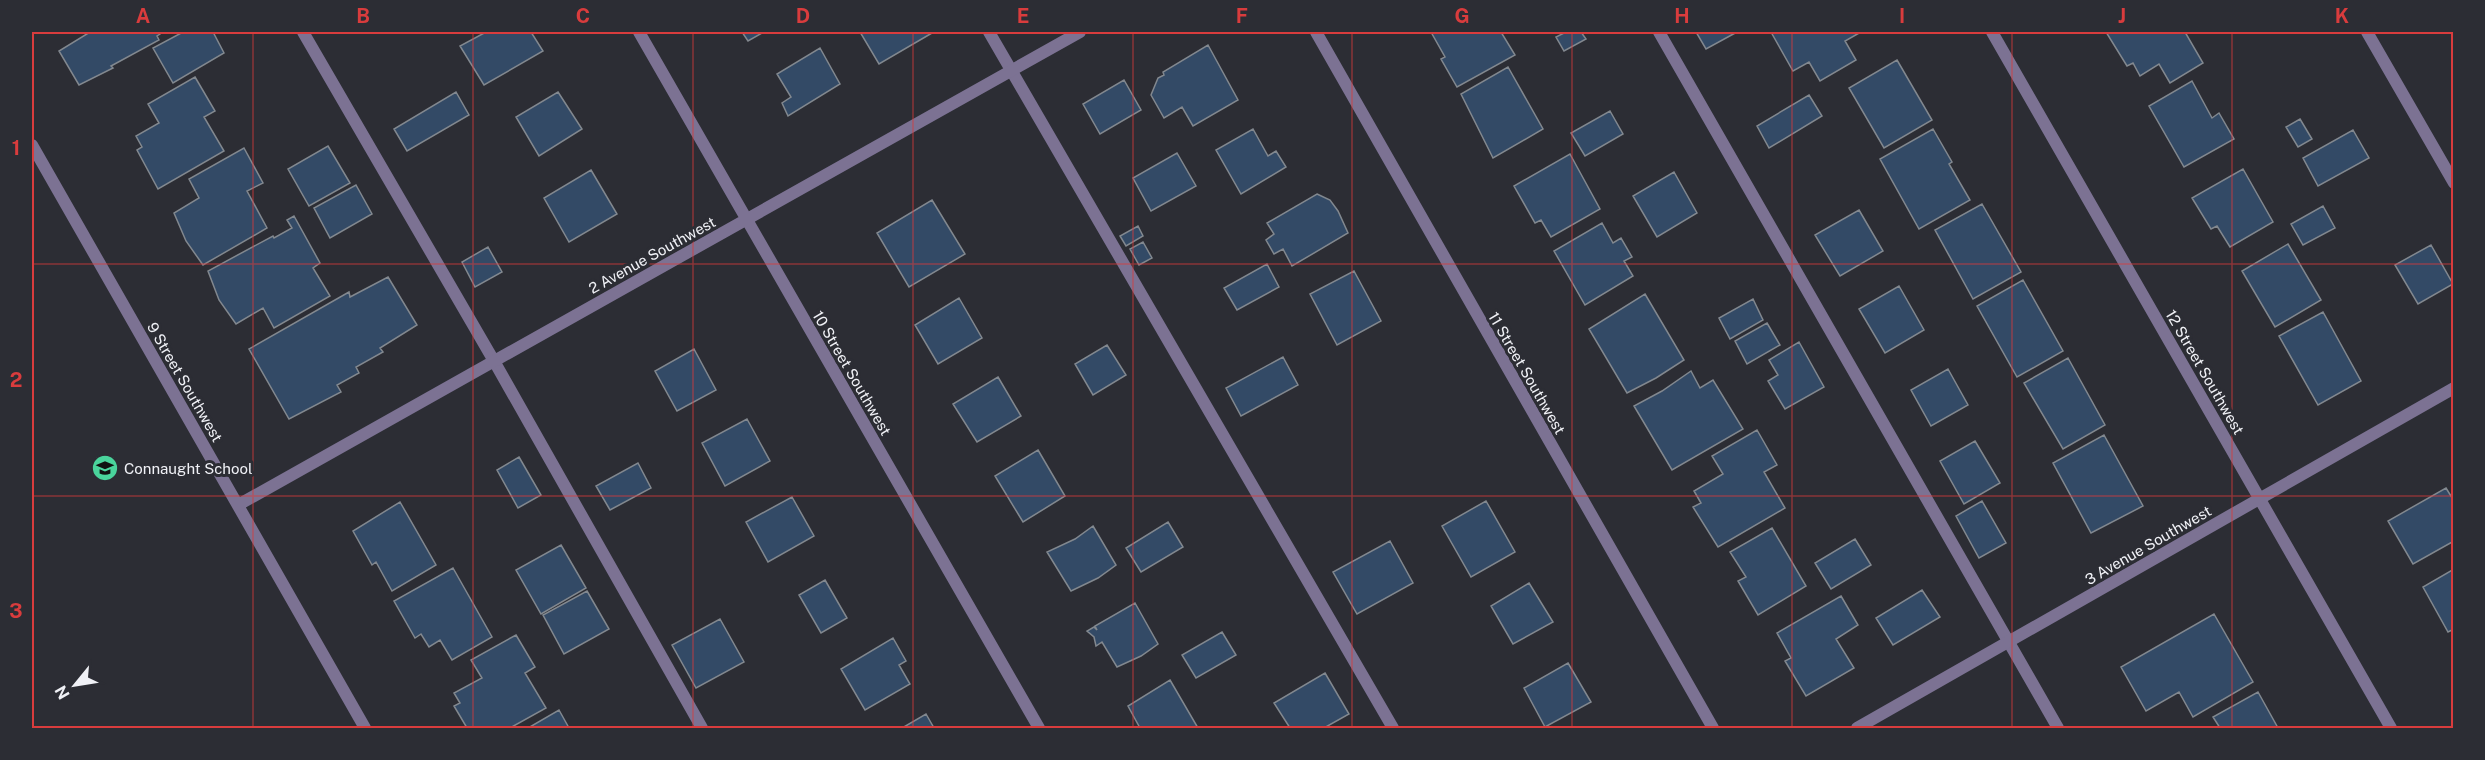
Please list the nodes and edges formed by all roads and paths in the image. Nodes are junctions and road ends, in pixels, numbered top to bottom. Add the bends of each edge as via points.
1 (303, 32) edge
2 (639, 32) edge
3 (988, 32) edge
4 (1080, 32) edge
5 (1316, 32) edge
6 (1659, 32) edge
7 (1992, 32) edge
8 (2367, 32) edge
9 (1011, 70) junction
10 (32, 145) edge
11 (2454, 183) edge
12 (746, 220) junction
13 (494, 361) junction
14 (2454, 388) edge
15 (2259, 499) junction
16 (238, 505) junction
17 (2008, 642) junction
18 (365, 729) edge
19 (702, 729) edge
20 (1039, 729) edge
21 (1393, 729) edge
22 (1713, 729) edge
23 (1857, 729) edge
24 (2058, 729) edge
25 (2391, 729) edge

1 - 13 street
2 - 12 street, 10 Street Southwest
3 - 9 street
4 - 9 street, 2 Avenue Southwest
5 - 22 street, 11 Street Southwest
6 - 17 street
7 - 15 street, 12 Street Southwest
8 - 11 street
9 - 12 street, 2 Avenue Southwest
9 - 21 street
10 - 16 street, 9 Street Southwest
12 - 13 street, 2 Avenue Southwest
12 - 20 street, 10 Street Southwest
13 - 16 street, 2 Avenue Southwest
13 - 19 street
14 - 15 street, 3 Avenue Southwest
15 - 17 street, 3 Avenue Southwest
15 - 25 street, 12 Street Southwest
16 - 18 street, 9 Street Southwest
17 - 23 street, 3 Avenue Southwest
17 - 24 street

